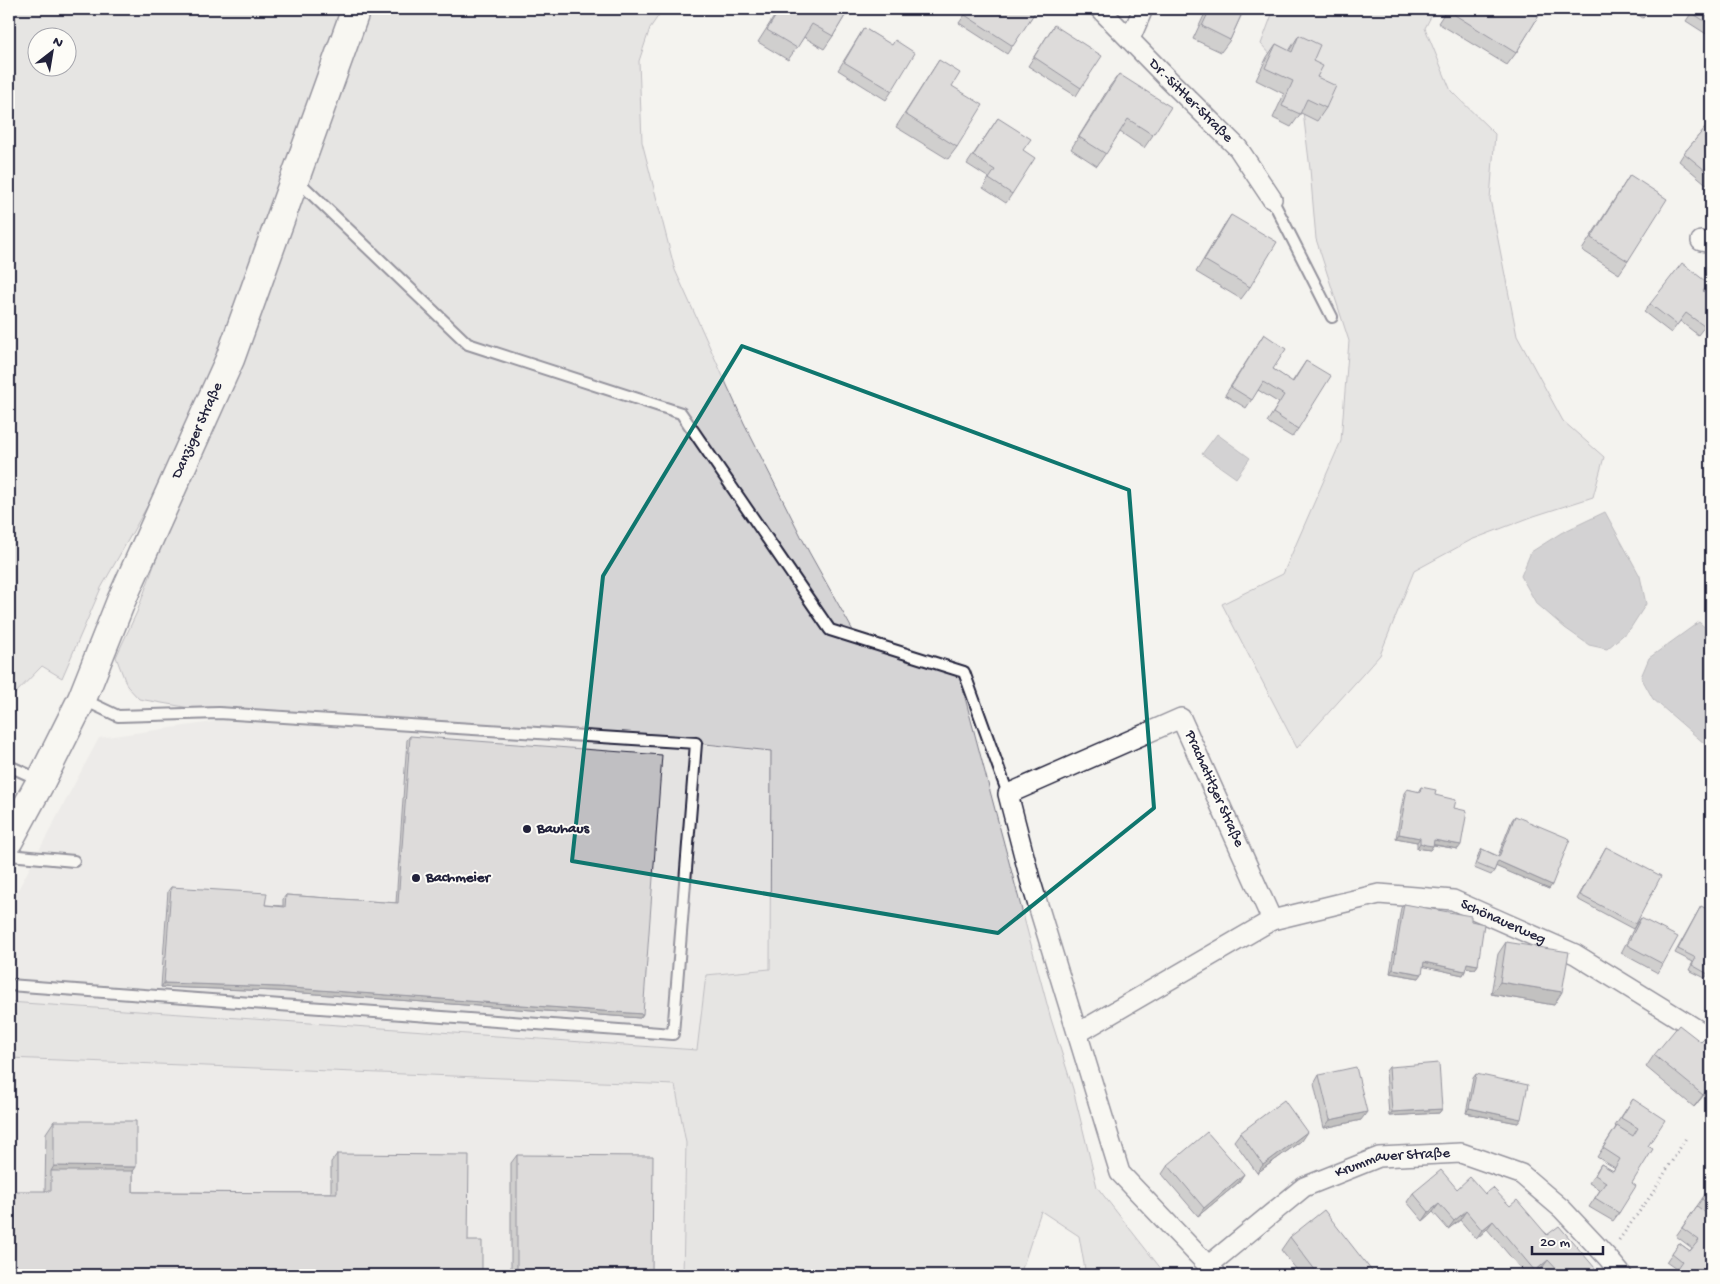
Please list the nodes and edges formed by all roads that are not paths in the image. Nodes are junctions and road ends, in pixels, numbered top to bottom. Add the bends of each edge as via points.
1 (356, 9) edge
2 (1100, 9) edge
3 (1143, 9) edge
4 (1130, 38) junction
5 (295, 178) junction
6 (1272, 199) joint
7 (1332, 317) dead end
8 (82, 699) junction
9 (9, 766) edge
10 (41, 781) junction
11 (1008, 794) junction
12 (9, 840) edge
13 (9, 855) edge
14 (74, 861) dead end
15 (1272, 920) junction
16 (9, 985) edge
17 (1078, 1033) junction
18 (1711, 1038) edge
19 (1213, 1270) edge
20 (1622, 1275) edge

1 - 5 street, Danziger Straße
2 - 4 street, Dr.-Sittler-Straße
3 - 4 street
4 - 6 street, Dr.-Sittler-Straße via 1238,148
5 - 8 street, Danziger Straße via 230,359 121,602
5 - 11 lane via 468,344 681,413 830,630 964,672
6 - 7 lane
8 - 10 street, Danziger Straße
8 - 16 lane via 118,716 218,713 696,743 673,1034
9 - 10 lane
10 - 12 street, Danziger Straße
11 - 15 street, Prachatitzer Straße via 1181,718
11 - 17 street
13 - 14 lane
15 - 17 street
15 - 18 street, Schönauerweg via 1379,894 1452,900 1575,954
17 - 19 street via 1120,1173
19 - 20 street, Krummauer Straße via 1304,1187 1379,1157 1461,1153 1521,1174 1562,1210

